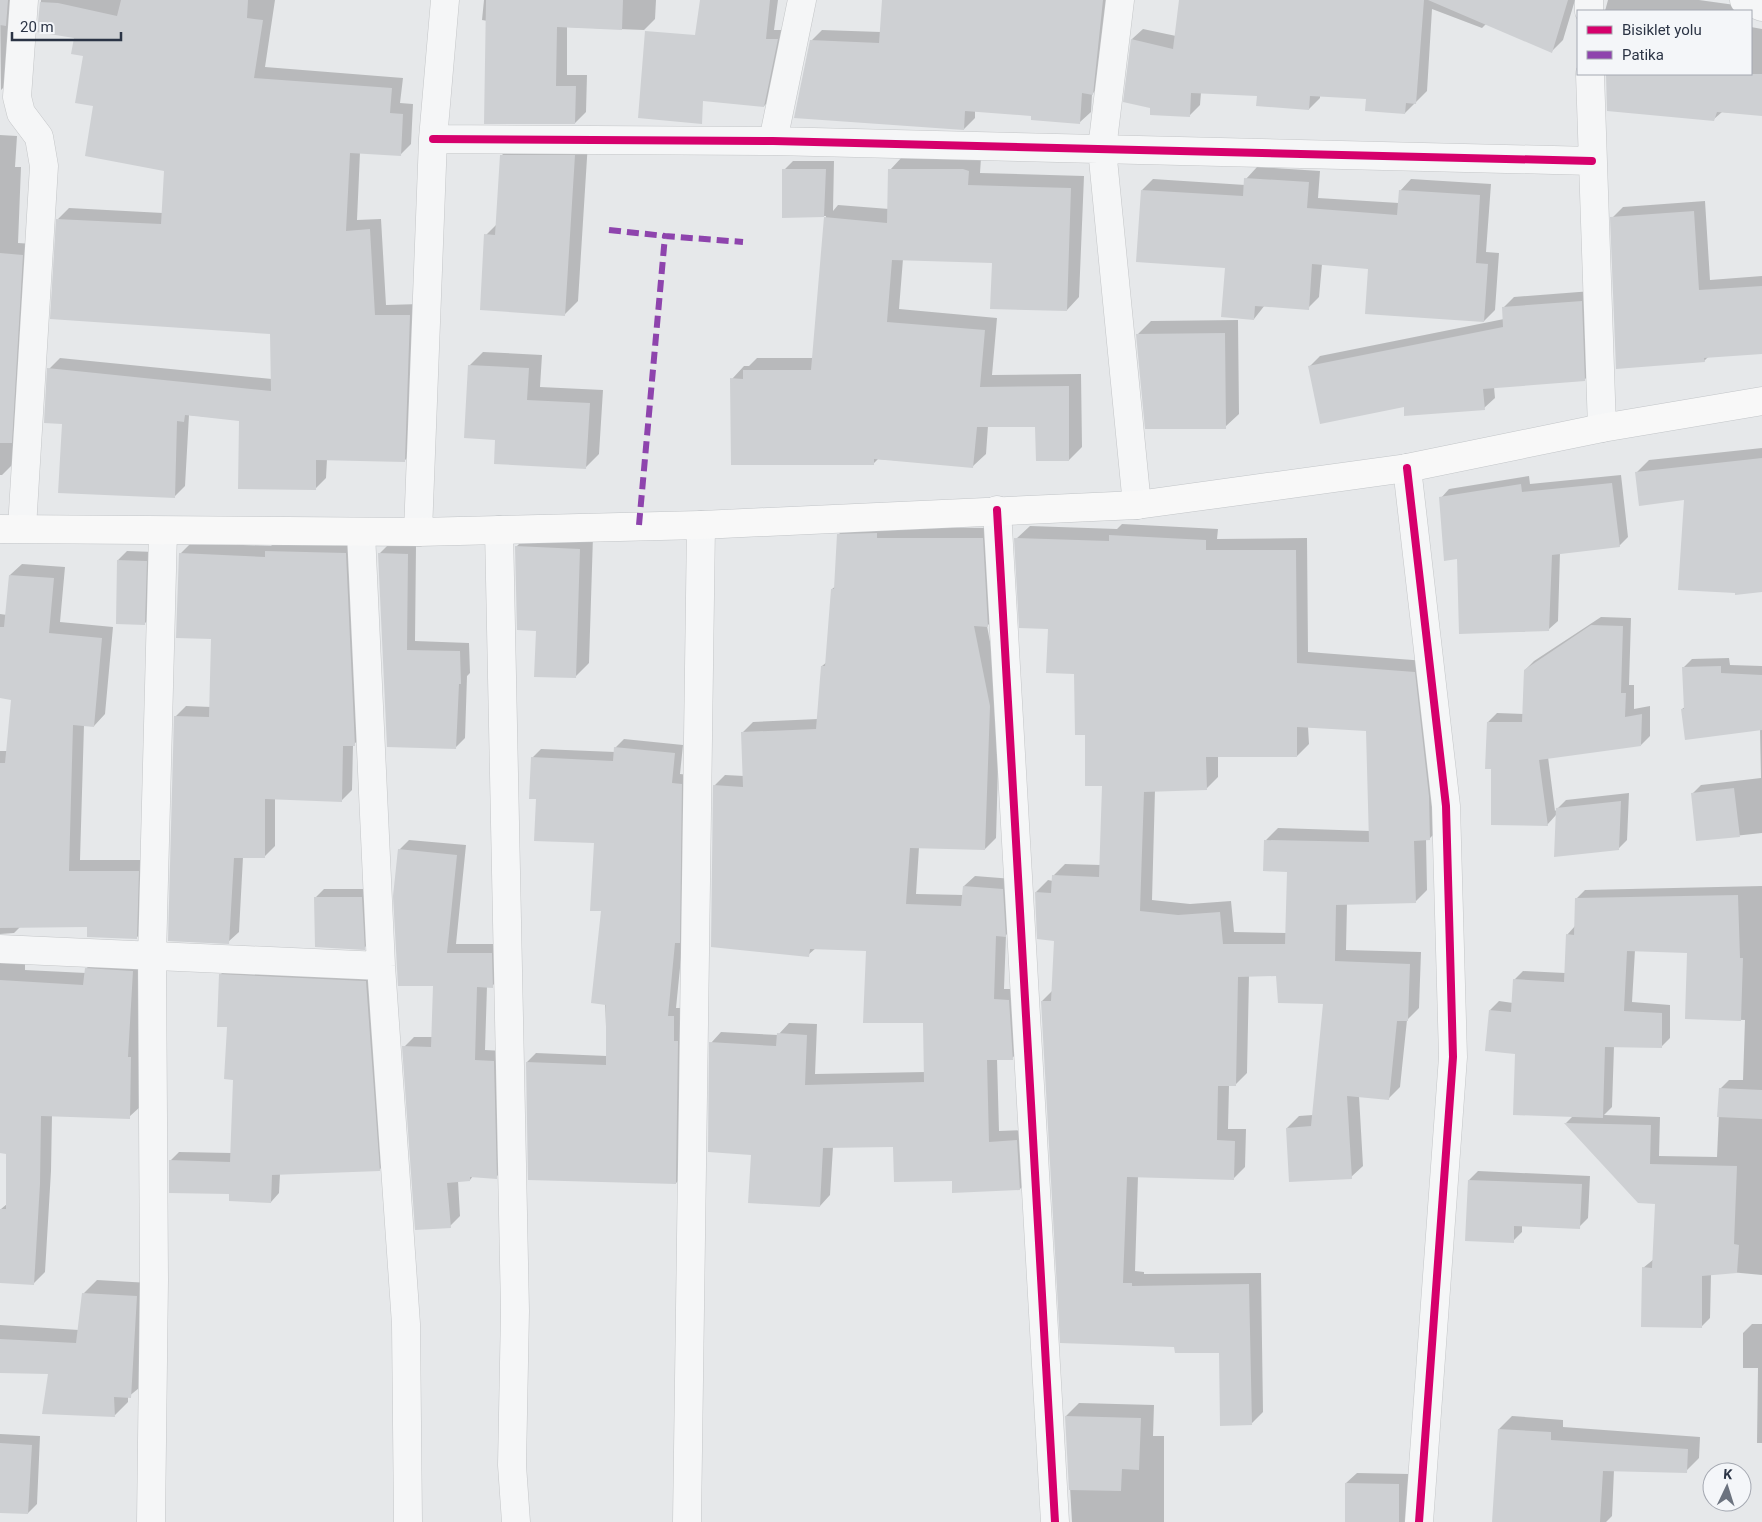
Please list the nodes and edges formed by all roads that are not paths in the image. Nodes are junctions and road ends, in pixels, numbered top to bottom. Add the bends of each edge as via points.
1 (24, 0) edge
2 (446, 0) edge
3 (802, 0) edge
4 (1120, 0) edge
5 (1744, 0) edge
6 (1762, 6) edge
7 (1590, 75) edge
8 (433, 140) junction
9 (773, 141) junction
10 (1102, 149) junction
11 (1592, 161) junction
12 (1762, 401) edge
13 (1602, 428) junction
14 (1406, 468) junction
15 (1137, 505) junction
16 (997, 510) junction
17 (701, 525) junction
18 (11, 528) edge
19 (498, 530) junction
20 (163, 532) junction
21 (418, 532) junction
22 (361, 533) junction
23 (0, 949) edge
24 (152, 957) junction
25 (381, 966) junction
26 (151, 1522) edge
27 (408, 1522) edge
28 (516, 1522) edge
29 (687, 1522) edge
30 (1055, 1522) edge
31 (1419, 1522) edge

1 - 18 street via 17,97 21,113 39,137 44,166
2 - 8 street
3 - 9 street
4 - 10 street
5 - 6 street
7 - 11 street
8 - 9 street
8 - 21 street
9 - 10 street
10 - 11 street
10 - 15 street
11 - 13 street
12 - 13 main road
13 - 14 main road
14 - 15 main road
14 - 31 street via 1446,806 1453,1057
15 - 16 main road
16 - 17 main road
16 - 30 street
17 - 19 main road
17 - 29 street
18 - 20 main road
19 - 21 main road
19 - 28 street via 515,1301 512,1465
20 - 22 main road
20 - 24 street
21 - 22 main road
22 - 25 street
23 - 24 street
24 - 25 street
24 - 26 street via 154,1280
25 - 27 street via 406,1324

